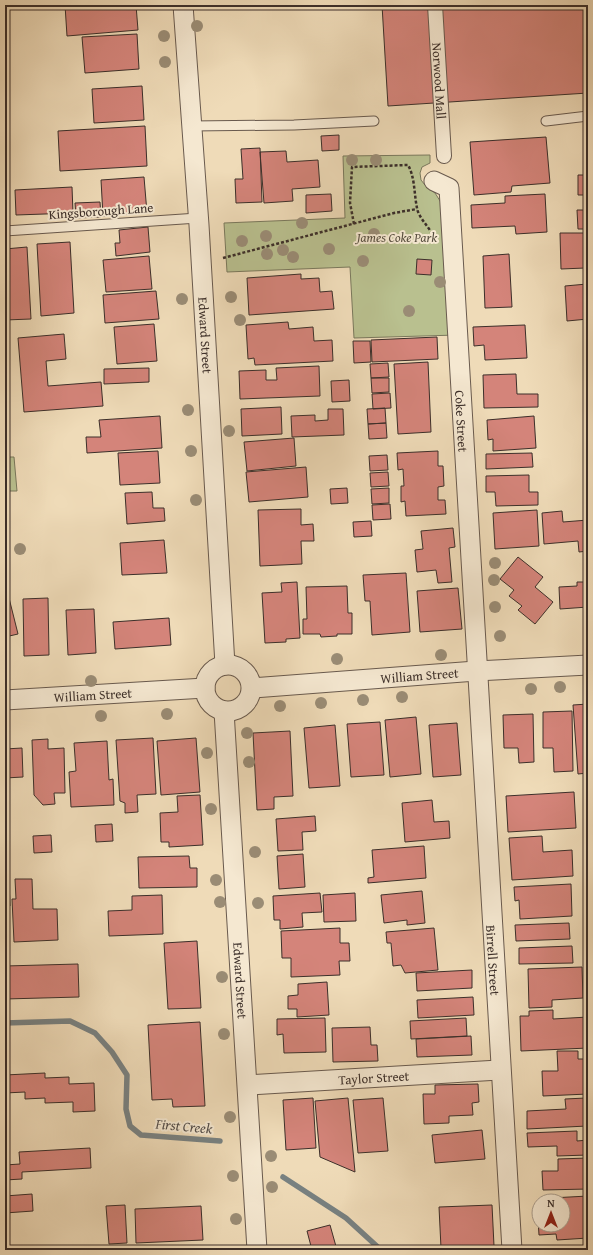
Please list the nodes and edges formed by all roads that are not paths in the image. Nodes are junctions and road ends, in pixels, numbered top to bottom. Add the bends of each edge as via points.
1 (183, 5) edge
2 (435, 5) edge
3 (588, 116) edge
4 (374, 121) dead end
5 (546, 121) dead end
6 (191, 126) junction
7 (444, 156) dead end
8 (434, 181) dead end
9 (198, 218) junction
10 (5, 231) edge
11 (225, 665) junction
12 (588, 665) edge
13 (476, 671) junction
14 (205, 688) junction
15 (252, 688) junction
16 (5, 700) edge
17 (224, 711) junction
18 (499, 1070) junction
19 (248, 1086) junction
20 (257, 1250) edge
21 (512, 1250) edge

1 - 6 street, Edward Street
2 - 7 street, Norwood Mall
3 - 5 lane
4 - 6 lane
6 - 9 street, Edward Street
8 - 13 street, Coke Street via 449,188
9 - 10 lane, Kingsborough Lane
9 - 11 street, Edward Street
11 - 14 street via 210,673
11 - 15 street via 241,668 251,681
12 - 13 street, William Street
13 - 15 street, William Street
13 - 18 street, Birrell Street
14 - 16 street, William Street
14 - 17 street via 210,703
15 - 17 street via 250,696 241,708
17 - 19 street, Edward Street
18 - 19 street, Taylor Street
18 - 21 street, Birrell Street
19 - 20 street, Edward Street

